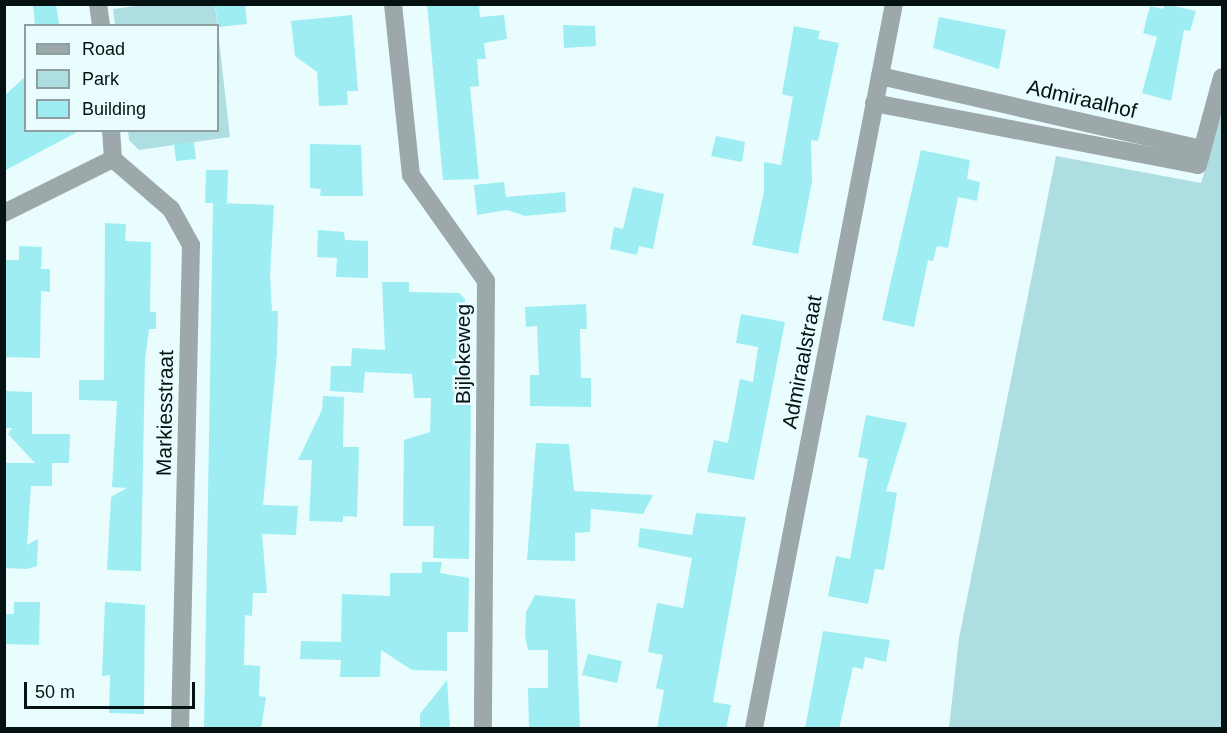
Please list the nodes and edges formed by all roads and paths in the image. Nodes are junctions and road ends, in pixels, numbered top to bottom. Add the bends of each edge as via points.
1 (98, 4) edge
2 (393, 4) edge
3 (894, 4) edge
4 (101, 24) edge
5 (880, 76) junction
6 (1222, 77) edge
7 (874, 103) junction
8 (111, 132) edge
9 (1200, 157) junction
10 (114, 159) junction
11 (4, 213) edge
12 (180, 729) edge
13 (483, 729) edge
14 (754, 729) edge

1 - 4 street
2 - 13 street, Bijlokeweg via 411,175 486,281
3 - 5 street, Admiraalstraat
5 - 7 street, Admiraalstraat
5 - 9 street, Admiraalhof
6 - 9 street
7 - 9 street, Admiraalhof
7 - 14 street, Admiraalstraat
8 - 10 street
10 - 11 street
10 - 12 street, Markiesstraat via 171,209 191,245

